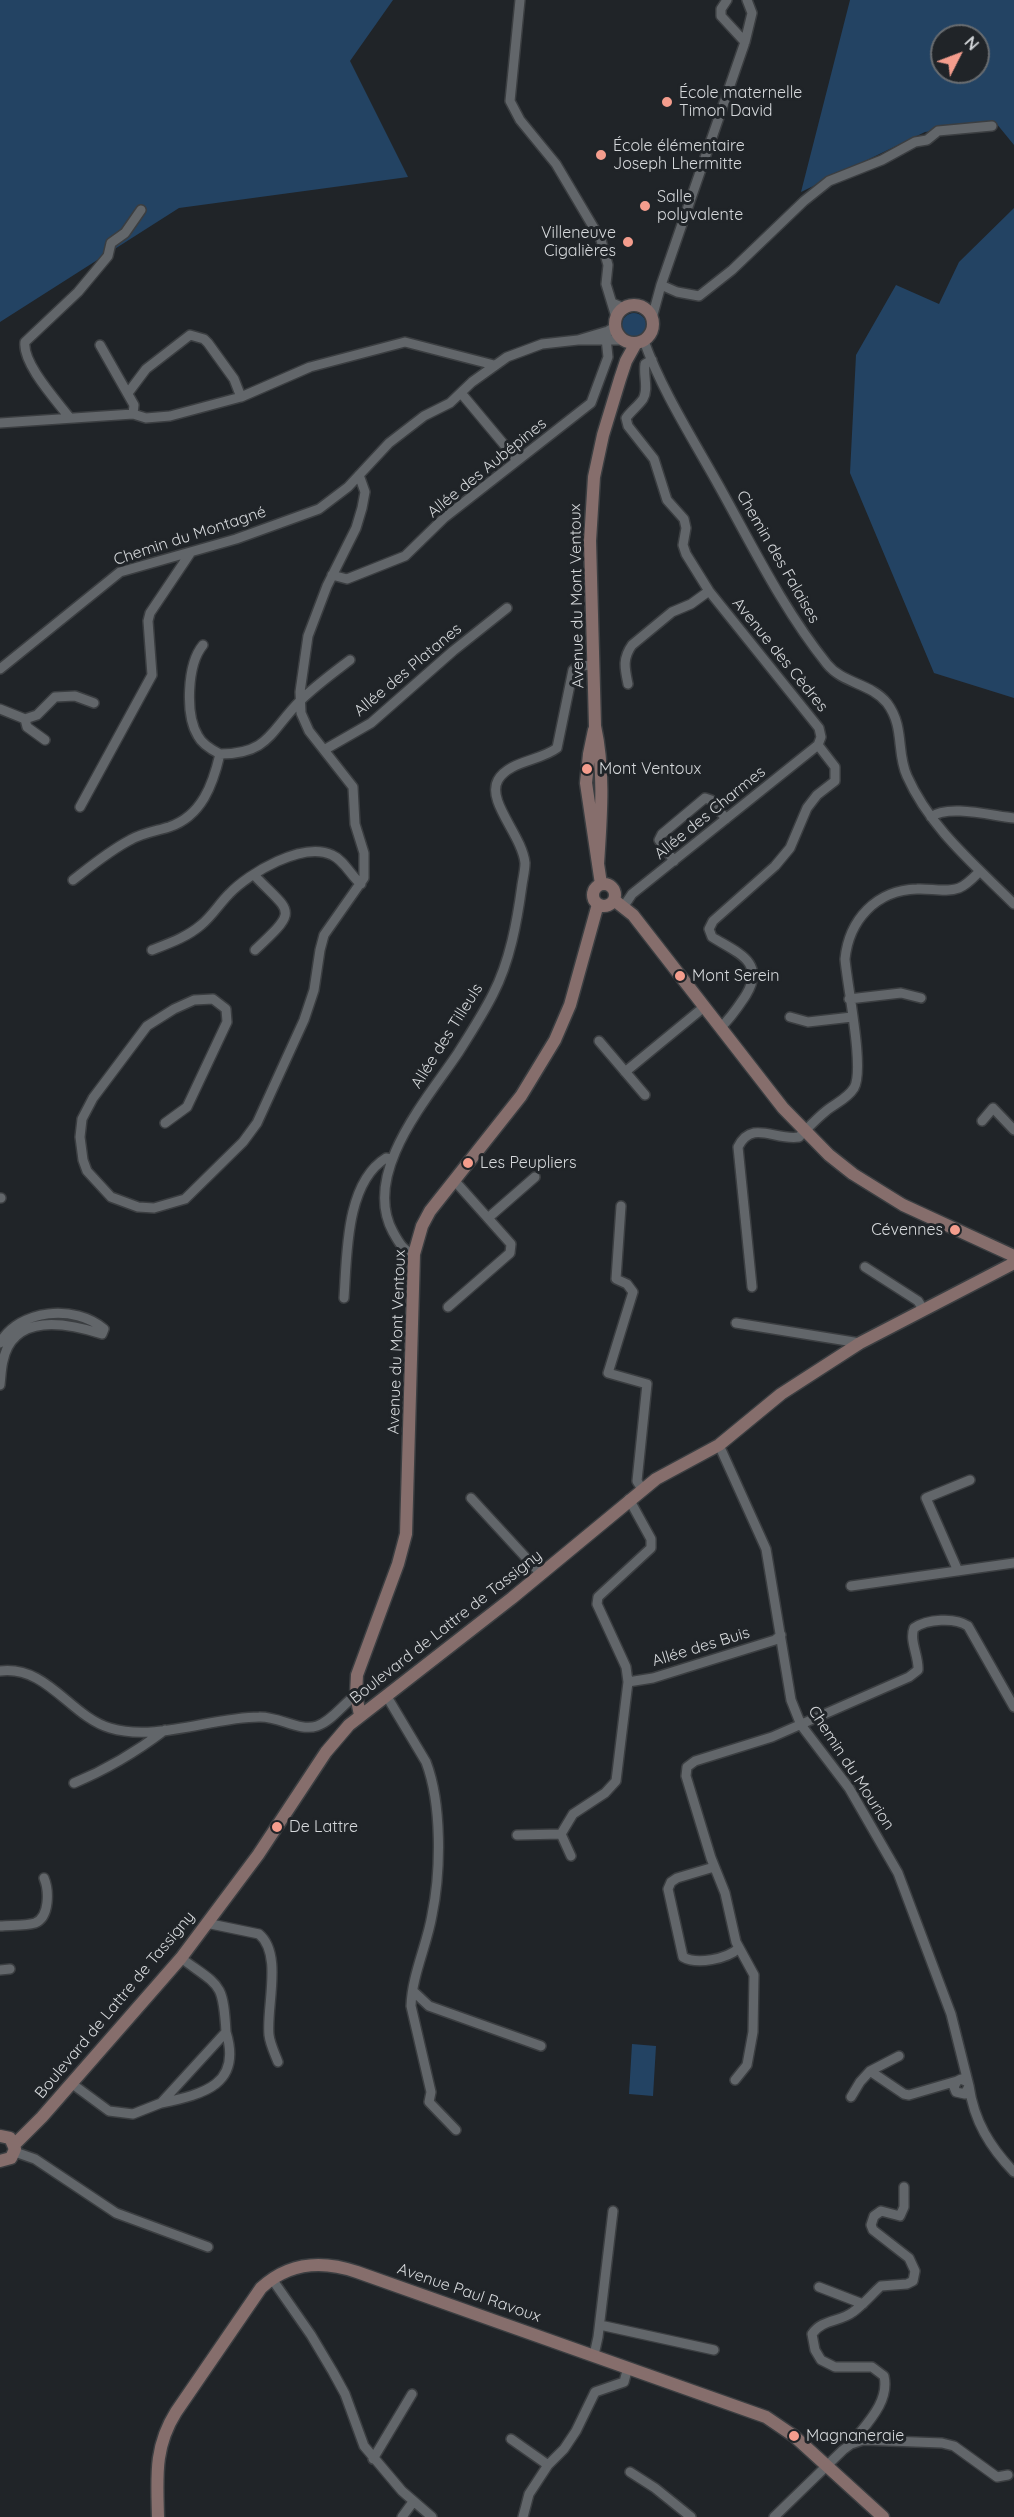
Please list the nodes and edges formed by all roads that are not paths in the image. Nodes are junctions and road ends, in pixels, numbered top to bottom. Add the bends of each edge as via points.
1 (520, 0) edge
2 (727, 0) edge
3 (747, 0) edge
4 (745, 42) junction
5 (992, 126) dead end
6 (141, 210) dead end
7 (661, 285) junction
8 (649, 313) junction
9 (614, 321) junction
10 (632, 342) junction
11 (100, 345) dead end
12 (652, 360) junction
13 (494, 365) junction
14 (128, 393) junction
15 (461, 393) junction
16 (241, 397) junction
17 (133, 414) junction
18 (69, 417) junction
19 (0, 423) edge
20 (517, 460) junction
21 (359, 475) junction
22 (191, 552) junction
23 (332, 575) junction
24 (709, 591) junction
25 (507, 608) dead end
26 (203, 645) dead end
27 (350, 660) dead end
28 (594, 665) junction
29 (0, 669) edge
30 (628, 684) dead end
31 (300, 701) junction
32 (94, 704) dead end
33 (0, 709) edge
34 (25, 719) junction
35 (45, 740) dead end
36 (818, 745) junction
37 (324, 750) junction
38 (220, 754) junction
39 (80, 807) dead end
40 (931, 817) junction
41 (1014, 818) edge
42 (726, 819) junction
43 (674, 861) junction
44 (980, 871) junction
45 (254, 875) junction
46 (73, 880) dead end
47 (361, 884) junction
48 (601, 884) junction
49 (619, 903) junction
50 (598, 904) junction
51 (1014, 904) edge
52 (152, 950) dead end
53 (255, 950) dead end
54 (921, 998) dead end
55 (849, 999) junction
56 (704, 1007) junction
57 (790, 1017) dead end
58 (852, 1017) junction
59 (720, 1028) junction
60 (599, 1041) dead end
61 (625, 1072) junction
62 (645, 1095) dead end
63 (982, 1120) dead end
64 (165, 1123) dead end
65 (1014, 1130) edge
66 (805, 1131) junction
67 (392, 1159) junction
68 (535, 1177) dead end
69 (454, 1180) junction
70 (621, 1206) dead end
71 (488, 1218) junction
72 (414, 1254) junction
73 (1014, 1256) edge
74 (1014, 1263) edge
75 (865, 1267) dead end
76 (752, 1287) dead end
77 (344, 1299) dead end
78 (448, 1307) dead end
79 (923, 1309) junction
80 (736, 1323) dead end
81 (0, 1343) edge
82 (860, 1343) junction
83 (0, 1385) edge
84 (719, 1445) junction
85 (970, 1480) dead end
86 (642, 1489) junction
87 (471, 1498) dead end
88 (629, 1499) junction
89 (1014, 1563) edge
90 (958, 1571) junction
91 (541, 1574) junction
92 (851, 1586) dead end
93 (781, 1635) junction
94 (0, 1671) edge
95 (628, 1682) junction
96 (356, 1695) junction
97 (386, 1695) junction
98 (1014, 1707) edge
99 (360, 1715) junction
100 (801, 1725) junction
101 (165, 1730) junction
102 (74, 1783) dead end
103 (561, 1834) junction
104 (516, 1835) dead end
105 (571, 1856) dead end
106 (714, 1867) junction
107 (44, 1878) dead end
108 (206, 1923) junction
109 (0, 1926) edge
110 (740, 1948) junction
111 (181, 1958) junction
112 (10, 1969) dead end
113 (0, 1970) edge
114 (413, 1991) junction
115 (226, 2032) junction
116 (542, 2046) dead end
117 (898, 2056) dead end
118 (278, 2062) dead end
119 (870, 2071) junction
120 (735, 2080) dead end
121 (71, 2083) junction
122 (961, 2086) junction
123 (851, 2097) dead end
124 (161, 2103) junction
125 (456, 2130) dead end
126 (0, 2136) edge
127 (14, 2149) junction
128 (0, 2161) edge
129 (1014, 2172) edge
130 (904, 2187) dead end
131 (613, 2211) dead end
132 (208, 2247) dead end
133 (272, 2279) junction
134 (819, 2287) dead end
135 (863, 2304) junction
136 (600, 2325) junction
137 (714, 2350) dead end
138 (594, 2355) junction
139 (628, 2367) junction
140 (412, 2394) dead end
141 (511, 2439) dead end
142 (851, 2444) junction
143 (373, 2459) junction
144 (548, 2465) junction
145 (827, 2466) junction
146 (630, 2472) dead end
147 (1008, 2475) dead end
148 (413, 2502) junction
149 (158, 2517) edge
150 (402, 2517) edge
151 (432, 2517) edge
152 (523, 2517) edge
153 (691, 2517) edge
154 (774, 2517) edge
155 (883, 2517) edge

1 - 9 street via 510,101 520,120 556,164 601,240
2 - 4 street via 721,16
3 - 4 street via 752,13
4 - 7 street
5 - 7 street via 938,131 927,140 829,181 699,296
6 - 18 street via 125,233 111,243 108,256 78,292 26,342 24,349 33,367
7 - 8 street
8 - 9 street via 633,305
8 - 10 street, Avenue du Mont Ventoux via 653,328
9 - 10 street
9 - 13 street, Chemin du Montagné via 578,340 528,348
9 - 20 street, Allée des Aubépines via 608,357 593,400
10 - 12 street, Chemin des Falaises
10 - 28 street, Avenue du Mont Ventoux via 594,477 590,541
11 - 14 street
12 - 24 street, Avenue des Cèdres via 645,364 642,401 626,418 654,459 667,500 684,519 686,554
12 - 40 street, Chemin des Falaises via 790,614 835,673 875,693 888,705 900,734 901,761 907,777
13 - 15 street, Chemin du Montagné
13 - 16 street via 405,342 310,368
14 - 16 street via 146,369 190,335 208,343 234,379
14 - 17 street via 134,405
15 - 20 street
15 - 21 street, Chemin du Montagné via 389,443
16 - 17 street via 170,416 146,418
17 - 18 street
18 - 19 street
20 - 23 street, Allée des Aubépines via 444,518 405,556 347,579
21 - 22 street, Chemin du Montagné via 319,509
21 - 23 street via 365,492 362,508
22 - 29 street, Chemin du Montagné via 120,572
22 - 39 street via 150,613 152,675
23 - 31 street via 308,636
24 - 30 street via 672,612 632,645 624,665
24 - 36 street, Avenue des Cèdres via 819,728
25 - 37 street, Allée des Platanes via 371,723
26 - 38 street via 195,655 192,672 191,722 199,739
27 - 31 street
28 - 48 street, Avenue du Mont Ventoux via 601,781
28 - 67 street, Allée des Tilleuls via 573,670 556,748 502,774 495,786 498,805 521,844 525,864 510,946 493,993 459,1052 417,1111
31 - 37 street via 309,731
31 - 38 street via 262,744 240,754
32 - 34 street via 75,696 55,696 37,715
33 - 34 street
34 - 35 street via 27,727
36 - 42 street, Allée des Charmes
36 - 59 street, Avenue des Cèdres via 835,767 835,781 807,808 790,848 775,866 713,921 709,929 712,938 737,952 753,969 754,981 732,1017
37 - 47 street via 353,787 355,824 365,861
38 - 46 street via 206,797 190,814 171,826 131,839
40 - 41 street via 939,811 957,811
40 - 44 street, Chemin des Falaises
42 - 43 street, Allée des Charmes
42 - 43 street via 705,798 659,840
43 - 49 street, Allée des Charmes
44 - 51 street, Chemin des Falaises
44 - 55 street via 959,888 902,890 871,906 856,924 846,947
45 - 47 street via 292,856 319,852 334,856
45 - 52 street via 230,892 211,916 189,933
45 - 53 street via 286,908 275,931
47 - 64 street via 324,935 304,1020 257,1123 243,1142 185,1199 154,1208 111,1197 87,1171 83,1160 82,1119 93,1098 147,1026 185,1004 207,998 219,1002 226,1009 227,1022 187,1107
48 - 49 street via 612,886
48 - 50 street via 593,895
49 - 50 street
49 - 56 street
50 - 69 street, Avenue du Mont Ventoux via 570,1005 555,1040 521,1096
54 - 55 street via 901,993
55 - 58 street
56 - 59 street
56 - 61 street
57 - 58 street via 808,1022
58 - 66 street via 859,1072 855,1086
59 - 66 street
60 - 61 street
61 - 62 street
63 - 65 street via 993,1108
66 - 73 street via 878,1191
66 - 76 street via 796,1138 752,1132 742,1138 738,1147
67 - 72 street, Allée des Tilleuls via 386,1192 387,1216 401,1246
67 - 77 street, Allée des Tilleuls via 387,1158 376,1168 356,1203 347,1249
68 - 71 street
69 - 71 street
69 - 72 street, Avenue du Mont Ventoux via 430,1211
70 - 86 street via 616,1279 633,1292 608,1373 646,1384 638,1481
71 - 78 street via 511,1244 510,1253
72 - 96 street, Avenue du Mont Ventoux via 406,1534 357,1675
74 - 79 street, Boulevard de Lattre de Tassigny
75 - 79 street via 918,1301
79 - 82 street, Boulevard de Lattre de Tassigny
80 - 82 street
81 - 83 street via 19,1323 37,1315 73,1317 104,1329 102,1334 63,1324 25,1329 6,1352
82 - 84 street, Boulevard de Lattre de Tassigny via 782,1394
84 - 86 street, Boulevard de Lattre de Tassigny
84 - 93 street, Chemin du Mourion via 766,1549
85 - 90 street via 926,1498
86 - 88 street, Boulevard de Lattre de Tassigny
87 - 91 street
88 - 91 street, Boulevard de Lattre de Tassigny
88 - 95 street via 651,1539 651,1548 597,1597 626,1667
89 - 90 street
90 - 92 street
91 - 97 street, Boulevard de Lattre de Tassigny
93 - 95 street, Allée des Buis via 664,1675
93 - 100 street, Chemin du Mourion via 791,1700
94 - 101 street, Boulevard de Lattre de Tassigny via 32,1676 109,1728 131,1732
95 - 103 street via 616,1781 573,1814
96 - 99 street, Avenue du Mont Ventoux
96 - 101 street, Boulevard de Lattre de Tassigny via 316,1726 302,1727 259,1717
97 - 99 street, Boulevard de Lattre de Tassigny
97 - 114 street via 426,1762 437,1815 433,1913
98 - 100 street via 970,1629 955,1620 914,1628 918,1670 909,1677
99 - 108 street, Boulevard de Lattre de Tassigny via 336,1737 258,1855
100 - 106 street via 687,1767 686,1776
100 - 122 street, Chemin du Mourion via 849,1788 898,1873 951,2014 964,2070
101 - 102 street, Boulevard de Lattre de Tassigny via 110,1768
103 - 104 street
103 - 105 street
106 - 110 street
106 - 110 street via 670,1882 668,1889 683,1957 690,1961 728,1956
107 - 109 street via 46,1908 42,1917 35,1923
108 - 111 street, Boulevard de Lattre de Tassigny
108 - 118 street via 265,1939 272,1962 269,2036
110 - 120 street via 754,1975 753,2032 747,2065
111 - 115 street via 220,1989
111 - 121 street, Boulevard de Lattre de Tassigny
112 - 113 street
114 - 116 street via 429,2006
114 - 125 street via 411,2006 431,2092 429,2102
115 - 124 street
115 - 124 street via 231,2058 221,2081 179,2100
117 - 119 street
119 - 122 street via 909,2096
119 - 123 street
121 - 124 street via 109,2111 120,2114 133,2114
121 - 127 street, Boulevard de Lattre de Tassigny
122 - 129 street, Chemin du Mourion via 982,2132
126 - 127 street via 10,2138
127 - 128 street, Boulevard de Lattre de Tassigny via 9,2160
127 - 132 street via 116,2213
130 - 135 street via 900,2216 881,2211 871,2225 909,2258 916,2275 907,2284 881,2286
131 - 136 street
133 - 138 street, Avenue Paul Ravoux via 303,2266 337,2265
133 - 143 street via 333,2372
133 - 149 street, Avenue Paul Ravoux via 252,2301 169,2424 158,2457
134 - 135 street
135 - 142 street via 846,2317 821,2325 811,2339 820,2360 835,2367 872,2367 884,2376 887,2388 882,2401
136 - 137 street
136 - 138 street
138 - 139 street, Avenue Paul Ravoux
139 - 144 street via 624,2382 595,2392 576,2431
139 - 145 street, Avenue Paul Ravoux via 766,2417
140 - 143 street
141 - 144 street
142 - 145 street
142 - 147 street via 879,2439 942,2443 954,2446 997,2477
143 - 148 street
144 - 152 street via 529,2494
145 - 154 street
145 - 155 street, Avenue Paul Ravoux
146 - 153 street
148 - 150 street
148 - 151 street

